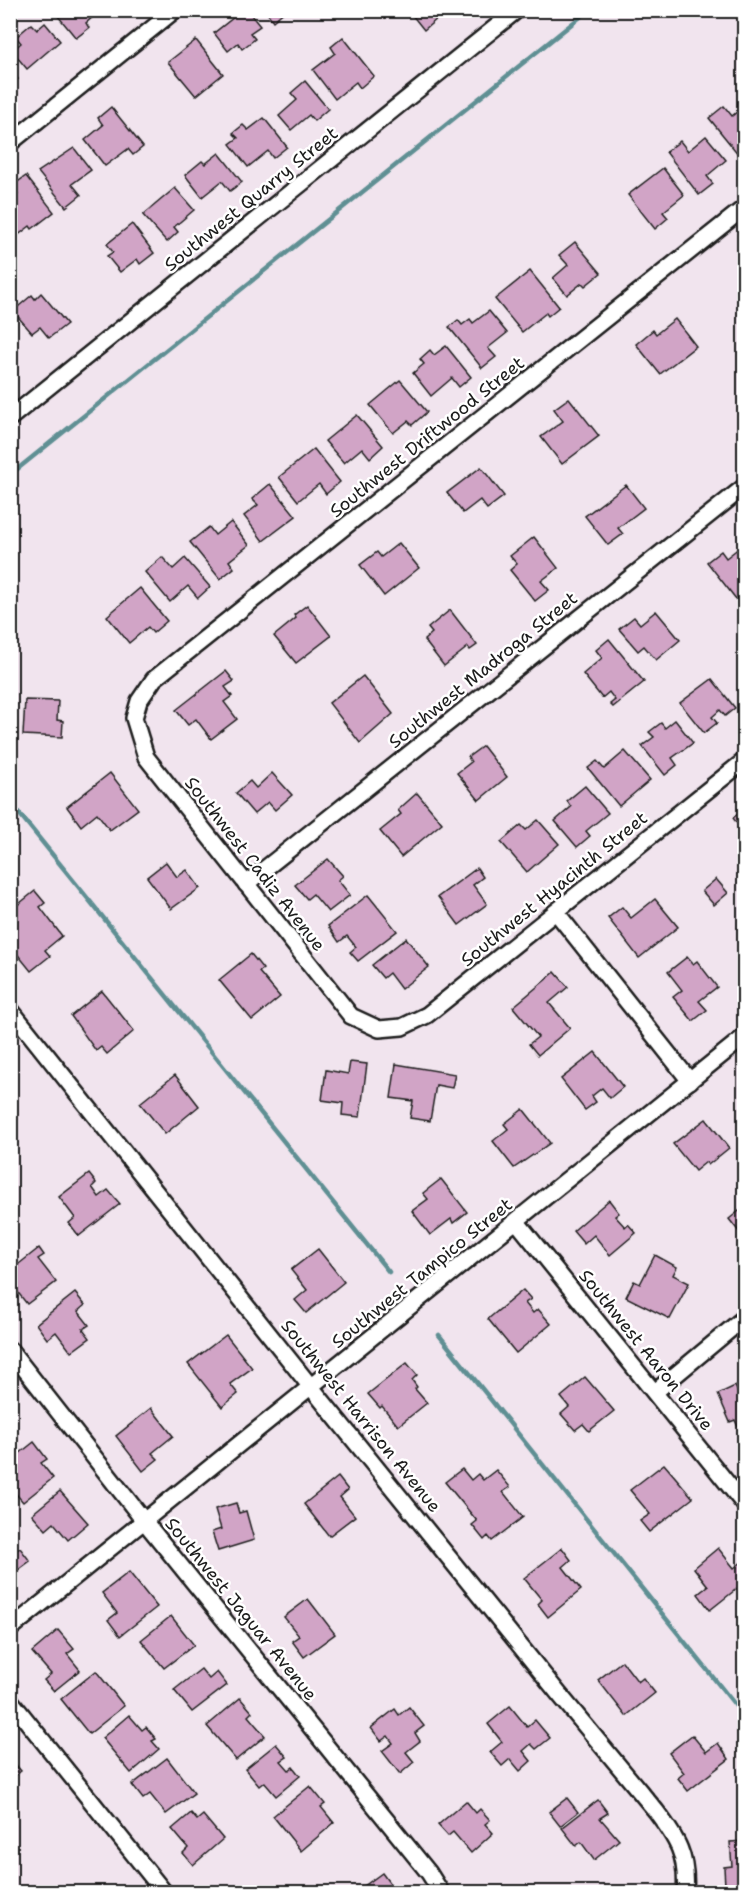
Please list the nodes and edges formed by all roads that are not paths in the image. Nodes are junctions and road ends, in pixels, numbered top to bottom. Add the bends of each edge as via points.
1 (175, 10) edge
2 (517, 10) edge
3 (10, 143) edge
4 (744, 208) edge
5 (10, 418) edge
6 (744, 487) edge
7 (139, 701) joint
8 (744, 761) edge
9 (246, 884) junction
10 (556, 912) junction
11 (10, 1009) edge
12 (379, 1029) joint
13 (744, 1037) edge
14 (690, 1081) junction
15 (517, 1222) junction
16 (744, 1318) edge
17 (11, 1350) edge
18 (311, 1387) junction
19 (655, 1392) junction
20 (744, 1504) edge
21 (145, 1522) junction
22 (10, 1629) edge
23 (10, 1700) edge
24 (164, 1893) edge
25 (441, 1893) edge
26 (685, 1893) edge

1 - 3 street
2 - 5 street, Southwest Quarry Street
4 - 7 street, Southwest Driftwood Street via 154,679
6 - 9 street, Southwest Madroga Street
7 - 9 street, Southwest Cadiz Avenue via 134,718 146,757
8 - 10 street, Southwest Hyacinth Street
9 - 12 street, Southwest Cadiz Avenue via 351,1016
10 - 12 street, Southwest Hyacinth Street via 427,1015 402,1027
10 - 14 street
11 - 18 street, Southwest Harrison Avenue
13 - 14 street, Southwest Tampico Street
14 - 15 street, Southwest Tampico Street
15 - 18 street, Southwest Tampico Street
15 - 19 street, Southwest Aaron Drive
16 - 19 street
17 - 21 street, Southwest Jaguar Avenue
18 - 21 street, Southwest Tampico Street
18 - 26 street, Southwest Harrison Avenue via 671,1831 686,1863
19 - 20 street, Southwest Aaron Drive
21 - 22 street, Southwest Tampico Street
21 - 25 street, Southwest Jaguar Avenue via 429,1873
23 - 24 street

